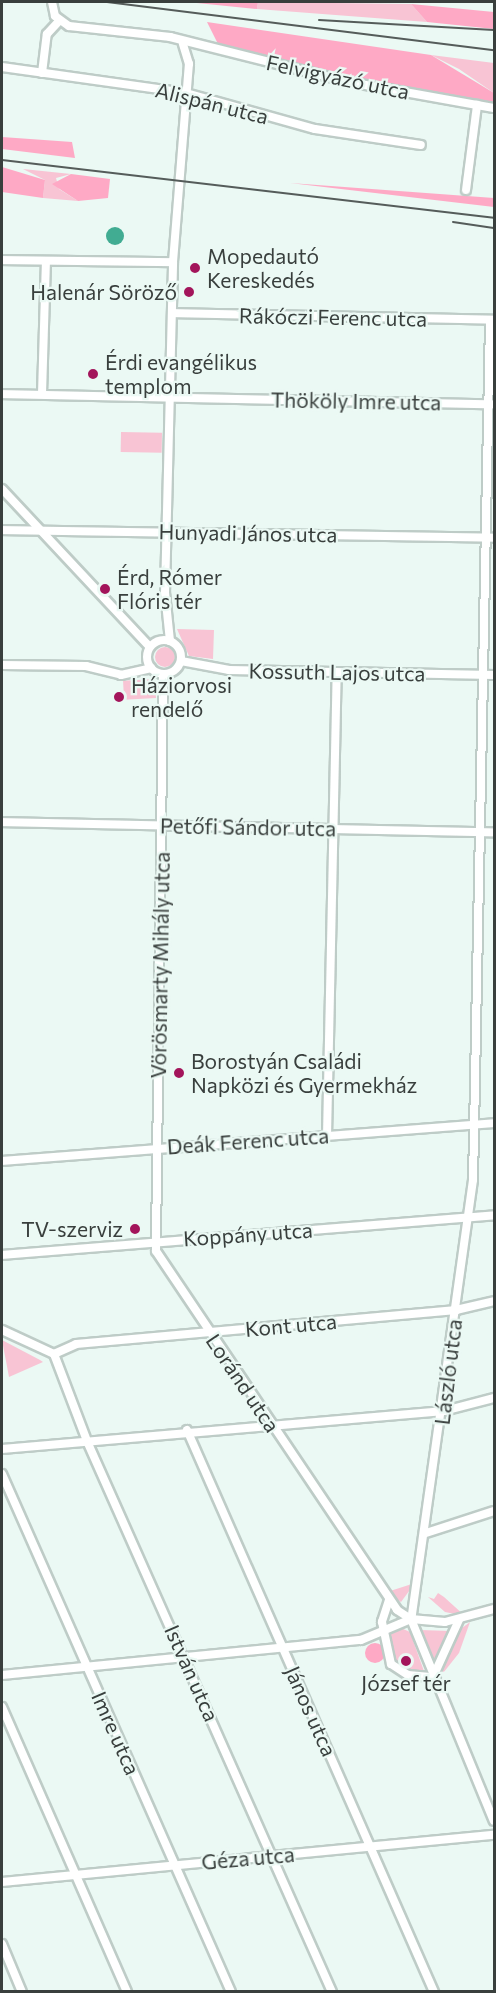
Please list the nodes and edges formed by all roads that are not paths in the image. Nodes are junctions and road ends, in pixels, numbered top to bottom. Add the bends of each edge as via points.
1 (52, 2) edge
2 (59, 21) junction
3 (183, 44) junction
4 (2, 68) edge
5 (42, 73) junction
6 (186, 93) junction
7 (477, 105) junction
8 (495, 108) edge
9 (421, 145) dead end
10 (466, 190) dead end
11 (2, 260) edge
12 (46, 261) junction
13 (173, 262) junction
14 (172, 313) junction
15 (492, 320) edge
16 (2, 394) edge
17 (42, 394) junction
18 (170, 398) junction
19 (491, 404) edge
20 (2, 489) edge
21 (2, 530) edge
22 (39, 530) junction
23 (167, 531) junction
24 (490, 538) edge
25 (170, 641) junction
26 (150, 647) junction
27 (181, 661) junction
28 (2, 665) edge
29 (151, 668) junction
30 (337, 672) junction
31 (163, 674) junction
32 (483, 675) junction
33 (495, 675) edge
34 (2, 822) edge
35 (163, 825) junction
36 (335, 829) junction
37 (480, 832) junction
38 (495, 832) edge
39 (495, 1123) edge
40 (475, 1124) junction
41 (327, 1136) junction
42 (157, 1148) junction
43 (2, 1161) edge
44 (495, 1215) edge
45 (468, 1217) junction
46 (154, 1241) junction
47 (2, 1255) edge
48 (495, 1301) edge
49 (456, 1310) junction
50 (2, 1330) edge
51 (210, 1332) junction
52 (54, 1354) junction
53 (495, 1398) edge
54 (444, 1411) junction
55 (271, 1425) junction
56 (188, 1431) junction
57 (87, 1441) junction
58 (2, 1449) edge
59 (2, 1474) edge
60 (495, 1511) edge
61 (426, 1533) junction
62 (388, 1600) junction
63 (495, 1609) edge
64 (411, 1619) junction
65 (459, 1620) junction
66 (384, 1634) junction
67 (283, 1647) junction
68 (186, 1658) junction
69 (87, 1666) junction
70 (2, 1675) edge
71 (433, 1677) junction
72 (2, 1707) edge
73 (495, 1821) edge
74 (495, 1835) edge
75 (372, 1847) junction
76 (273, 1856) junction
77 (174, 1865) junction
78 (77, 1875) junction
79 (2, 1882) edge
80 (2, 1944) edge
81 (22, 1992) edge
82 (127, 1992) edge
83 (231, 1992) edge
84 (332, 1992) edge
85 (434, 1992) edge

1 - 2 street
2 - 3 street, Felvigyázó utca via 170,38
2 - 5 street via 47,34
3 - 6 street via 189,59
3 - 7 street, Felvigyázó utca
4 - 5 street, Alispán utca
5 - 6 street, Alispán utca
6 - 9 street, Alispán utca via 315,129
6 - 13 street
7 - 8 street, Felvigyázó utca
7 - 10 street
11 - 12 street
12 - 13 street
12 - 17 street
13 - 14 street
14 - 15 street, Rákóczi Ferenc utca
14 - 18 street
15 - 19 street, László utca
16 - 17 street, Thököly Imre utca
17 - 18 street, Thököly Imre utca
18 - 19 street, Thököly Imre utca
18 - 23 street
19 - 24 street, László utca
20 - 22 street
21 - 22 street, Hunyadi János utca
22 - 23 street, Hunyadi János utca
22 - 26 street
23 - 24 street, Hunyadi János utca
23 - 25 street
24 - 32 street, László utca
25 - 26 street
25 - 27 street via 178,647
26 - 29 street
27 - 30 street, Kossuth Lajos utca via 229,670
27 - 31 street
28 - 29 street via 86,666 122,675
29 - 31 street
30 - 32 street, Kossuth Lajos utca
30 - 36 street
31 - 35 street, Vörösmarty Mihály utca
32 - 33 street, Kossuth Lajos utca
32 - 37 street, László utca
34 - 35 street, Petőfi Sándor utca
35 - 36 street, Petőfi Sándor utca
35 - 42 street, Vörösmarty Mihály utca
36 - 37 street, Petőfi Sándor utca
36 - 41 street
37 - 38 street, Petőfi Sándor utca
37 - 40 street, László utca
39 - 40 street, Deák Ferenc utca
40 - 41 street, Deák Ferenc utca
40 - 45 street, László utca
41 - 42 street, Deák Ferenc utca
42 - 43 street, Deák Ferenc utca
42 - 46 street
44 - 45 street, Koppány utca
45 - 46 street, Koppány utca
45 - 49 street, László utca
46 - 47 street, Koppány utca
46 - 51 street, Loránd utca
48 - 49 street, Kont utca
49 - 51 street, Kont utca
49 - 54 street, László utca
50 - 52 street
51 - 52 street, Kont utca via 76,1344
51 - 55 street, Loránd utca
52 - 57 street, István utca
53 - 54 street
54 - 55 street
54 - 61 street, László utca
55 - 56 street
55 - 62 street, Loránd utca
56 - 57 street
56 - 67 street, János utca
57 - 58 street
57 - 68 street, István utca
59 - 69 street, Imre utca
60 - 61 street
61 - 64 street, László utca
62 - 64 street
62 - 66 street
63 - 65 street
64 - 65 street
64 - 66 street
64 - 71 street
65 - 71 street
66 - 67 street
66 - 71 street via 395,1669
67 - 68 street
67 - 75 street, János utca
68 - 69 street
68 - 76 street, István utca
69 - 70 street
69 - 77 street, Imre utca
71 - 73 street
72 - 78 street
74 - 75 street, Géza utca
75 - 76 street, Géza utca
75 - 85 street, János utca
76 - 77 street, Géza utca
76 - 84 street, István utca
77 - 78 street, Géza utca
77 - 83 street, Imre utca
78 - 79 street, Géza utca
78 - 82 street
80 - 81 street

